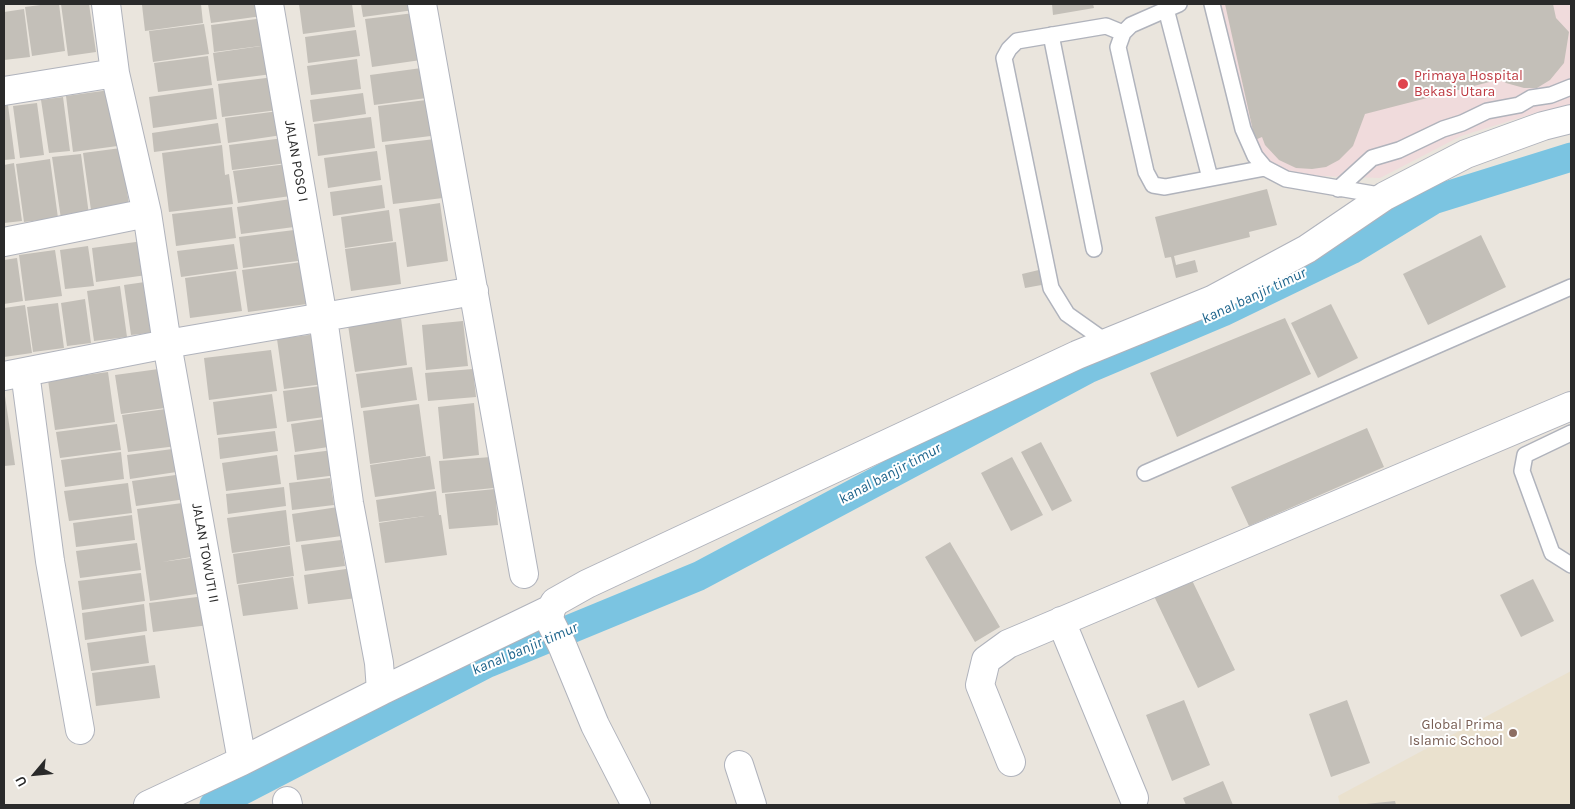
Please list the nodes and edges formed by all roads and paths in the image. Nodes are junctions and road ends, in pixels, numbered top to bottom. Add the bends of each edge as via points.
1 (106, 4) edge
2 (269, 4) edge
3 (422, 4) edge
4 (1212, 4) edge
5 (1173, 6) edge
6 (1123, 33) junction
7 (1052, 35) junction
8 (115, 73) junction
9 (1571, 87) edge
10 (4, 91) edge
11 (1571, 119) edge
12 (1265, 168) junction
13 (1210, 178) junction
14 (1338, 189) junction
15 (1385, 196) junction
16 (147, 213) junction
17 (4, 242) edge
18 (1094, 249) dead end
19 (1571, 287) edge
20 (474, 292) junction
21 (322, 318) junction
22 (1108, 343) junction
23 (168, 344) junction
24 (15, 374) edge
25 (1571, 406) edge
26 (1571, 433) edge
27 (1145, 473) dead end
28 (1571, 565) edge
29 (524, 574) dead end
30 (550, 614) junction
31 (1061, 621) junction
32 (381, 691) junction
33 (80, 730) dead end
34 (242, 761) junction
35 (1012, 762) dead end
36 (739, 765) dead end
37 (1134, 798) dead end
38 (148, 805) edge
39 (636, 805) edge
40 (752, 805) edge

1 - 8 street, JALAN TOWUTI II
2 - 21 street, JALAN POSO I
3 - 20 street
4 - 12 lane via 1243,130 1255,156
5 - 6 lane via 1131,25
5 - 13 lane
6 - 7 lane via 1106,26
6 - 13 lane via 1118,47 1146,172 1153,185 1165,187
7 - 18 lane
7 - 22 lane via 1017,41 1004,58 1051,288 1067,314
8 - 10 street
8 - 16 street, JALAN TOWUTI II
9 - 14 lane via 1531,98 1519,106 1487,111 1400,150 1372,158
11 - 15 street via 1466,154
12 - 13 lane
12 - 14 lane via 1286,179
14 - 15 lane
15 - 22 street via 1307,249 1230,291
16 - 17 street
16 - 23 street, JALAN TOWUTI II
19 - 27 lane
20 - 21 street
20 - 29 street
21 - 23 street
21 - 32 street, JALAN POSO I
22 - 30 street via 587,584 555,602
23 - 24 street
23 - 34 street, JALAN TOWUTI II
24 - 33 street
25 - 31 street
26 - 28 lane via 1525,455 1522,471 1552,553
30 - 32 street
30 - 39 street via 595,725
31 - 35 street via 1008,644 986,660 980,685
31 - 37 street
32 - 34 street
34 - 38 street
36 - 40 street

